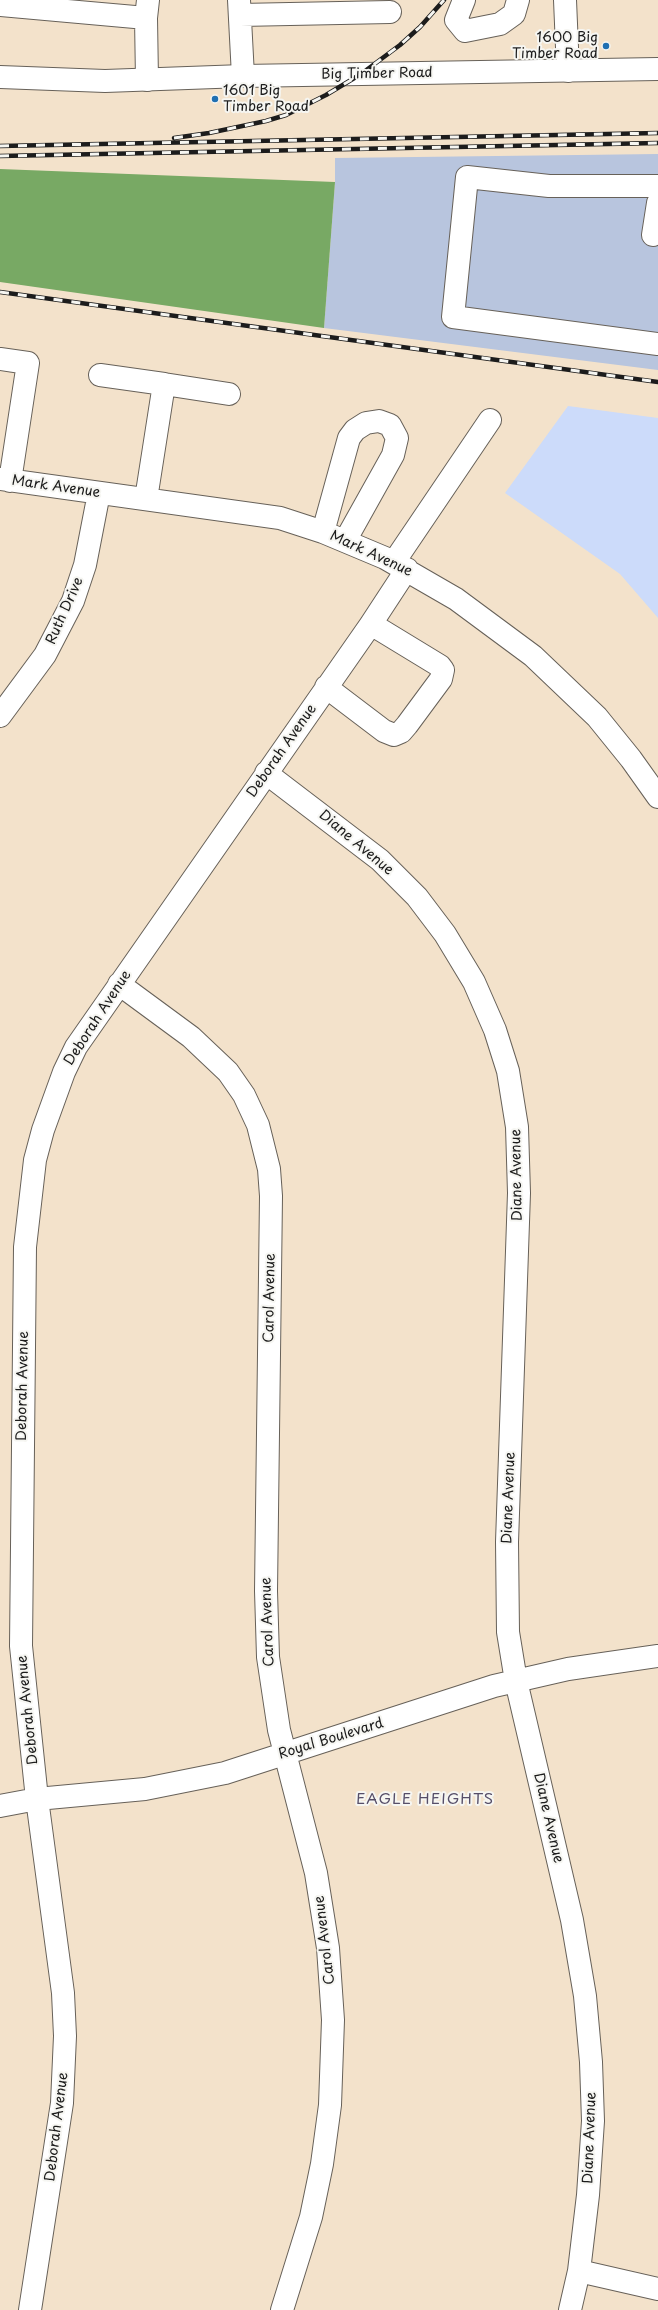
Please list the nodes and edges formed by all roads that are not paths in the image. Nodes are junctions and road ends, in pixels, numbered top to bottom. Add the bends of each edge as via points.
1 (464, 0) edge
2 (565, 0) edge
3 (0, 5) edge
4 (516, 7) edge
5 (239, 8) edge
6 (147, 9) edge
7 (390, 12) dead end
8 (658, 69) edge
9 (568, 71) junction
10 (243, 76) junction
11 (0, 77) edge
12 (147, 80) junction
13 (658, 186) edge
14 (658, 202) edge
15 (653, 235) dead end
16 (658, 344) edge
17 (0, 359) edge
18 (100, 375) dead end
19 (164, 384) junction
20 (229, 394) dead end
21 (490, 420) dead end
22 (5, 480) edge
23 (99, 493) junction
24 (146, 499) junction
25 (323, 532) junction
26 (345, 541) junction
27 (400, 566) junction
28 (371, 624) junction
29 (326, 687) junction
30 (0, 716) edge
31 (266, 773) junction
32 (658, 797) edge
33 (119, 984) junction
34 (658, 1656) edge
35 (516, 1681) junction
36 (284, 1754) junction
37 (37, 1799) junction
38 (0, 1806) edge
39 (579, 2271) junction
40 (658, 2290) edge
41 (30, 2310) edge
42 (282, 2310) edge
43 (570, 2310) edge

1 - 4 street via 456,20 465,31 500,24
2 - 9 street
3 - 6 street
5 - 7 street
5 - 10 street
6 - 12 street
8 - 9 street, Big Timber Road
9 - 10 street, Big Timber Road
10 - 12 street, Big Timber Road
11 - 12 street, Big Timber Road via 70,81
13 - 16 street via 549,186 467,177 452,317
14 - 15 street
17 - 22 street via 28,363
18 - 19 street
19 - 20 street
19 - 24 street
21 - 27 street, Deborah Avenue
22 - 23 street, Mark Avenue
23 - 24 street, Mark Avenue
23 - 30 street, Ruth Drive via 85,565 72,601 45,655
24 - 25 street, Mark Avenue via 280,518
25 - 26 street, Mark Avenue
25 - 26 street via 349,438 355,430 366,423 379,421 390,425 397,438 393,455
26 - 27 street, Mark Avenue
27 - 28 street, Deborah Avenue
27 - 32 street, Mark Avenue via 494,625 566,686 631,759
28 - 29 street, Deborah Avenue
28 - 29 street via 440,666 443,670 441,678 402,732 394,735 384,731
29 - 31 street, Deborah Avenue
31 - 33 street, Deborah Avenue
31 - 35 street, Diane Avenue via 380,860 417,897 445,934 474,982 495,1030 508,1071 517,1127 519,1193 507,1564 508,1632
33 - 36 street, Carol Avenue via 191,1037 228,1072 244,1095 266,1149 271,1196 266,1628 275,1710
33 - 37 street, Deborah Avenue via 76,1047 43,1130 35,1160 25,1247 21,1646
34 - 35 street, Royal Boulevard via 610,1662
35 - 36 street, Royal Boulevard
35 - 39 street, Diane Avenue via 572,1920 585,1996 593,2121
36 - 37 street, Royal Boulevard via 225,1774 183,1783
36 - 42 street, Carol Avenue via 316,1874 328,1948 333,2020 330,2105 322,2164 311,2217
37 - 38 street, Royal Boulevard
37 - 41 street, Deborah Avenue via 63,1994 65,2073
39 - 40 street
39 - 43 street, Diane Avenue

